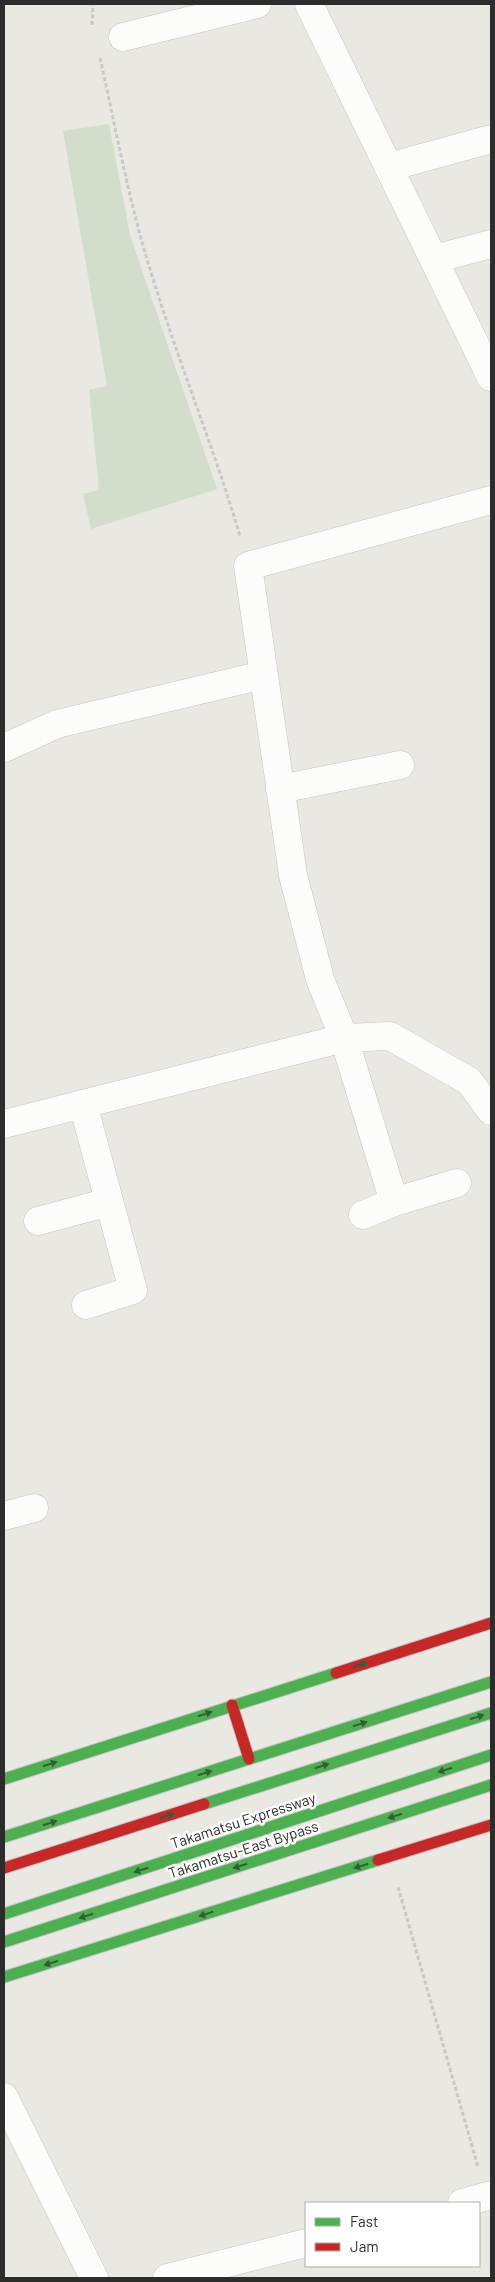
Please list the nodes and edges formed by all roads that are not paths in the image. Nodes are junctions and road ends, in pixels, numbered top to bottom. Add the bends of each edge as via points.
1 (257, 4) edge
2 (309, 4) edge
3 (123, 37) dead end
4 (491, 139) edge
5 (389, 167) junction
6 (491, 244) edge
7 (434, 259) junction
8 (491, 377) edge
9 (491, 500) edge
10 (263, 674) junction
11 (4, 748) edge
12 (400, 765) dead end
13 (280, 789) junction
14 (344, 1038) junction
15 (83, 1104) junction
16 (491, 1111) edge
17 (4, 1124) edge
18 (457, 1183) dead end
19 (109, 1202) junction
20 (394, 1202) junction
21 (363, 1215) dead end
22 (38, 1221) dead end
23 (86, 1305) dead end
24 (34, 1508) dead end
25 (4, 1516) edge
26 (491, 1623) edge
27 (491, 1682) edge
28 (232, 1705) junction
29 (491, 1713) edge
30 (491, 1755) edge
31 (249, 1759) junction
32 (4, 1779) edge
33 (491, 1785) edge
34 (491, 1825) edge
35 (4, 1837) edge
36 (4, 1868) edge
37 (4, 1914) edge
38 (4, 1942) edge
39 (4, 1978) edge
40 (4, 2097) edge
41 (305, 2243) edge
42 (94, 2278) edge
43 (167, 2278) edge

1 - 3 street
2 - 5 street
4 - 5 street
5 - 7 street
6 - 7 street
7 - 8 street
9 - 10 street via 248,566
10 - 11 street via 57,724
10 - 13 street
12 - 13 street
13 - 14 street via 293,876 320,979
14 - 15 street
14 - 16 street via 390,1036 469,1081
14 - 20 street
15 - 17 street
15 - 19 street
18 - 20 street
19 - 22 street
19 - 23 street via 133,1290
20 - 21 street
24 - 25 street
28 -> 26 highway
31 -> 27 highway
28 - 31 highway
32 -> 28 highway
36 -> 29 highway, Takamatsu Expressway
30 -> 37 highway, Takamatsu Expressway
35 -> 31 highway
33 -> 38 highway, Takamatsu-East Bypass
34 -> 39 highway
40 - 42 street
41 - 43 street

